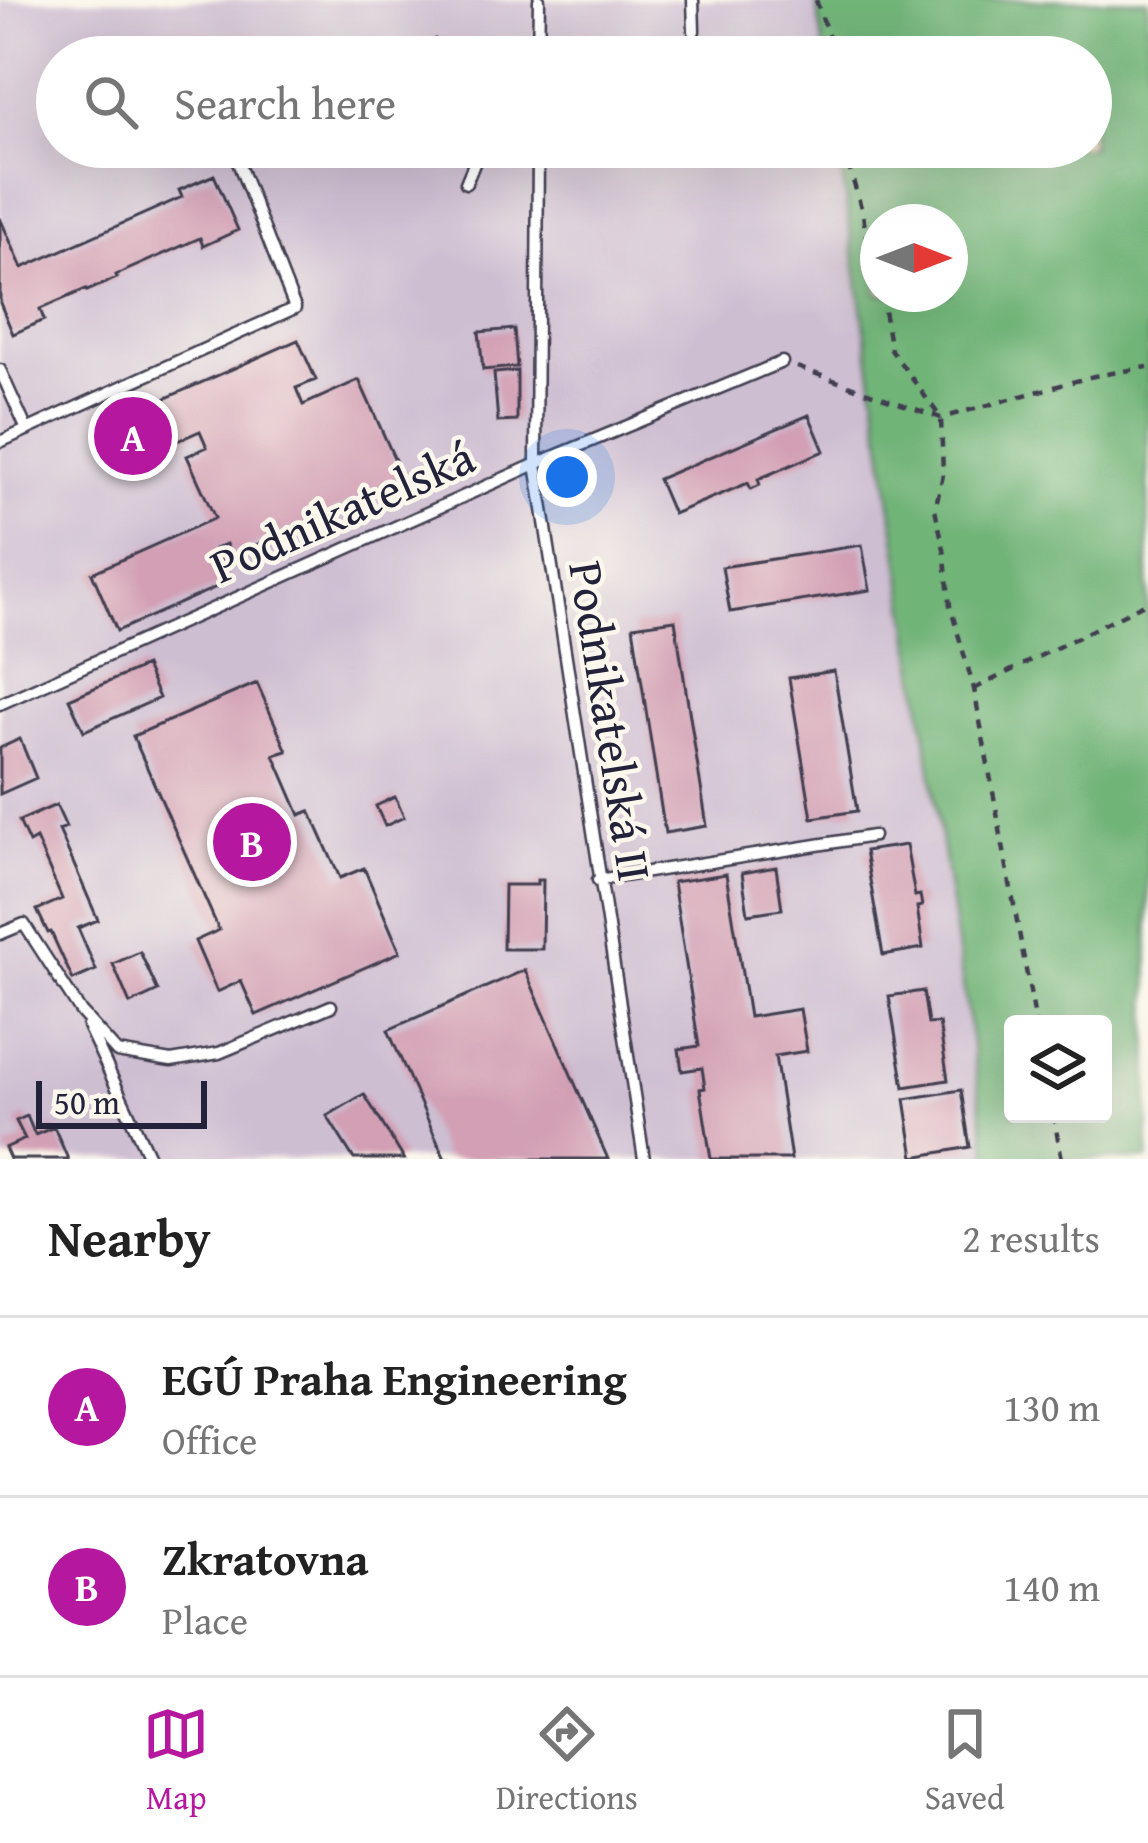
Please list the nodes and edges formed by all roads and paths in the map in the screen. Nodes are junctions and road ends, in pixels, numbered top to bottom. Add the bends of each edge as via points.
1 (539, 0) edge
2 (693, 0) edge
3 (816, 0) edge
4 (694, 32) dead end
5 (538, 36) edge
6 (828, 36) edge
7 (240, 168) edge
8 (472, 168) edge
9 (538, 168) edge
10 (849, 168) edge
11 (466, 183) dead end
12 (860, 204) edge
13 (884, 312) edge
14 (782, 362) joint
15 (1148, 367) edge
16 (0, 370) edge
17 (940, 418) junction
18 (27, 430) junction
19 (0, 442) edge
20 (536, 464) junction
21 (1148, 602) edge
22 (974, 689) junction
23 (0, 704) edge
24 (874, 836) dead end
25 (598, 880) junction
26 (0, 934) edge
27 (331, 1006) dead end
28 (81, 1012) junction
29 (1034, 1015) edge
30 (1055, 1123) edge
31 (150, 1159) edge
32 (644, 1159) edge
33 (1062, 1159) edge

1 - 5 lane
2 - 4 lane
3 - 6 path
7 - 18 lane via 296,308
8 - 11 lane
9 - 20 lane, Podnikatelská Ⅱ
10 - 12 path
13 - 17 path via 891,350
14 - 17 path
14 - 20 lane, Podnikatelská
15 - 17 path
16 - 18 lane
17 - 22 path via 943,475 935,509
18 - 19 lane
20 - 23 lane, Podnikatelská
20 - 25 lane, Podnikatelská Ⅱ
21 - 22 path
22 - 29 path
24 - 25 lane
25 - 32 lane, Podnikatelská Ⅱ
26 - 28 lane via 24,923
27 - 28 lane via 219,1053 171,1061 117,1052
28 - 31 lane
30 - 33 path

